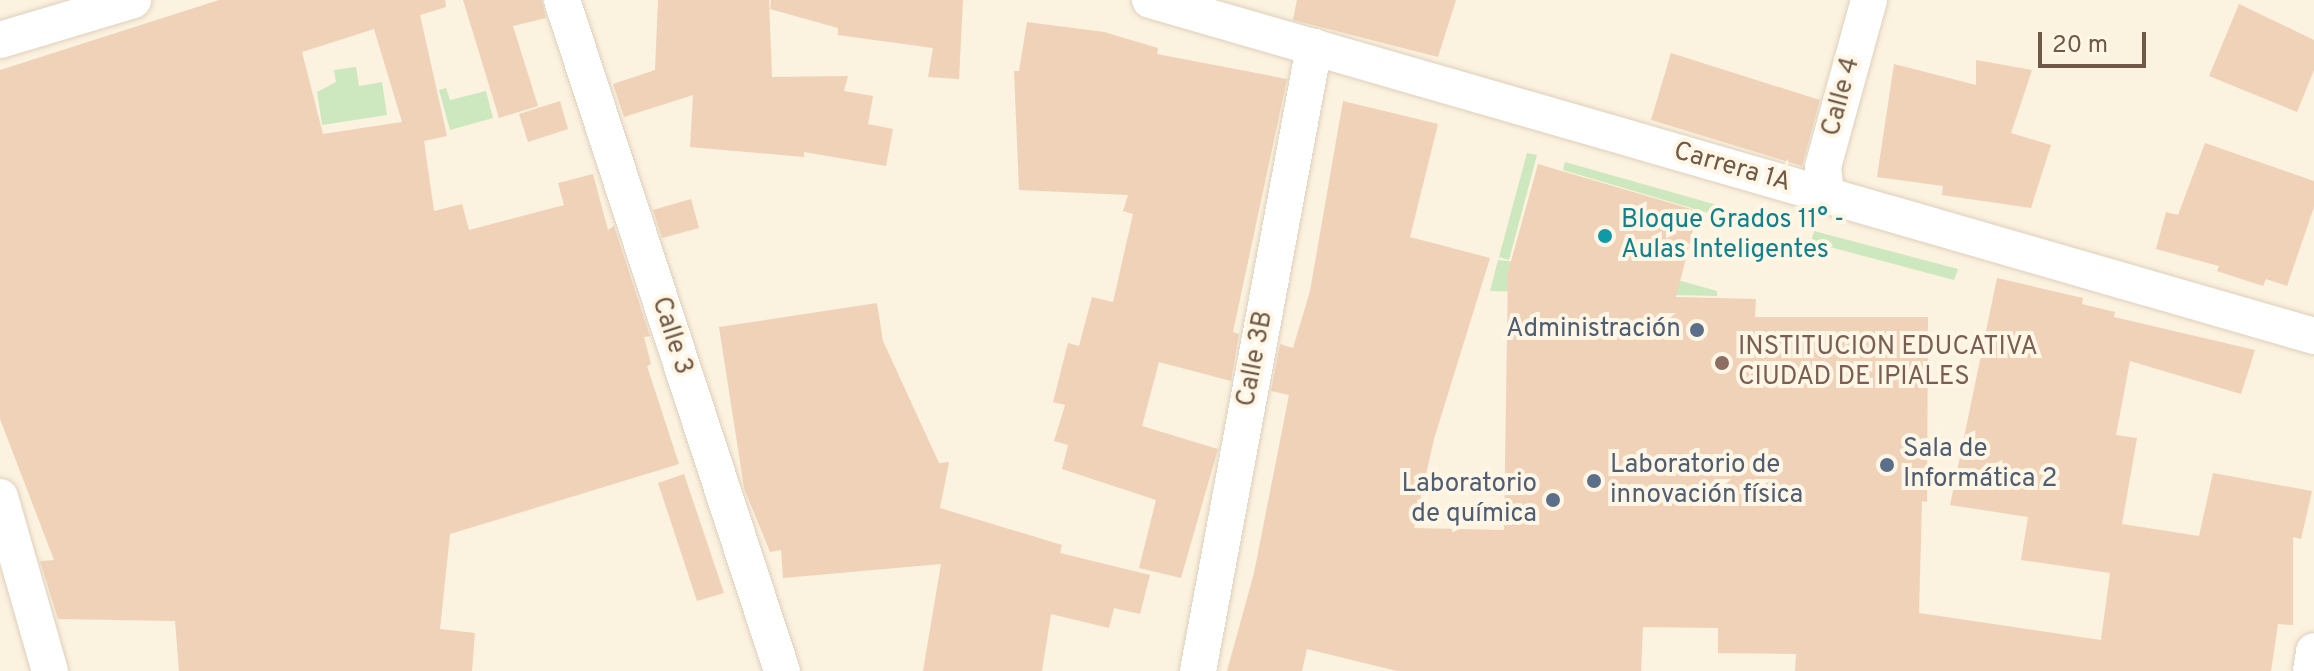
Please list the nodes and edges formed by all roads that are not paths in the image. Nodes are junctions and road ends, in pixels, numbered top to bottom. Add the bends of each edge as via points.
1 (133, 0) edge
2 (562, 0) edge
3 (1150, 0) edge
4 (1869, 0) edge
5 (0, 40) edge
6 (1314, 47) junction
7 (1826, 195) junction
8 (2314, 336) edge
9 (0, 497) edge
10 (2314, 651) edge
11 (50, 671) edge
12 (782, 671) edge
13 (1198, 671) edge
14 (2311, 671) edge

1 - 5 street
2 - 12 street, Calle 3
3 - 6 street, Carrera 1A
4 - 7 street, Calle 4 via 1823,167
6 - 7 street, Carrera 1A
6 - 13 street, Calle 3B
7 - 8 street, Carrera 1A
9 - 11 street
10 - 14 street

